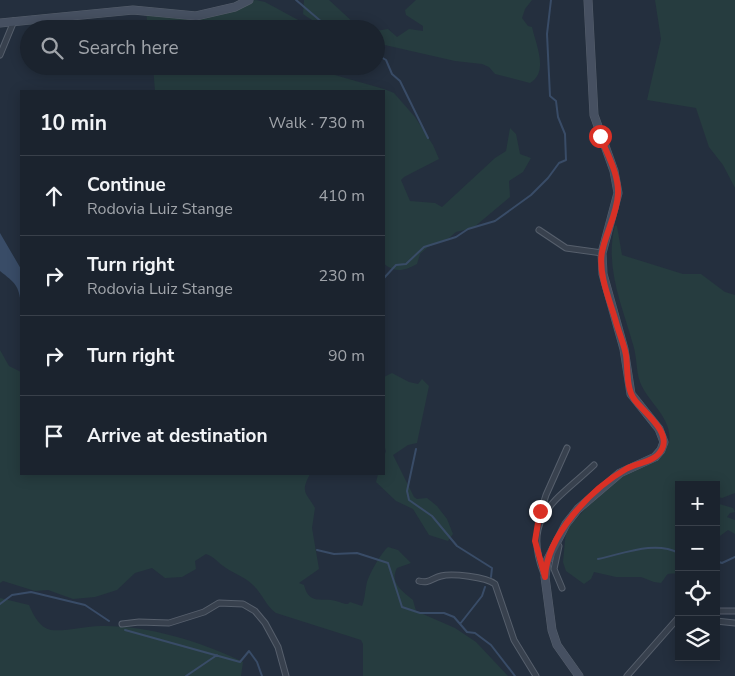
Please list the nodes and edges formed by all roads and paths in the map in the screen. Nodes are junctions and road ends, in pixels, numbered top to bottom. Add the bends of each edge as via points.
1 (249, 0) edge
2 (588, 0) edge
3 (20, 20) edge
4 (25, 20) edge
5 (14, 21) junction
6 (0, 23) edge
7 (0, 55) edge
8 (539, 230) dead end
9 (602, 253) junction
10 (568, 448) dead end
11 (594, 465) dead end
12 (538, 526) junction
13 (556, 542) junction
14 (545, 577) junction
15 (419, 581) dead end
16 (562, 588) dead end
17 (735, 611) edge
18 (720, 612) edge
19 (720, 621) edge
20 (675, 622) edge
21 (735, 623) edge
22 (122, 624) dead end
23 (675, 625) edge
24 (664, 634) junction
25 (286, 676) edge
26 (536, 676) edge
27 (579, 676) edge
28 (627, 676) edge

1 - 4 street via 235,7 188,17 134,10
2 - 9 street via 594,115 614,171 618,193
3 - 5 street
5 - 6 street
5 - 7 street
8 - 9 street via 566,248
9 - 13 street via 603,274 624,349 631,394 659,429 664,438 663,446 655,457 627,468 604,485 572,517
10 - 12 street via 546,495
11 - 12 street via 549,507
12 - 14 street via 535,541
13 - 14 street via 546,561
13 - 16 street via 559,546 554,569
14 - 27 street via 548,612 557,645
15 - 26 street via 426,582 444,575 482,578 495,584 514,640
17 - 18 street
19 - 21 street
20 - 24 street
22 - 25 street via 168,623 204,612 219,603 242,604 255,611 265,623 278,647
23 - 24 street
24 - 28 street

